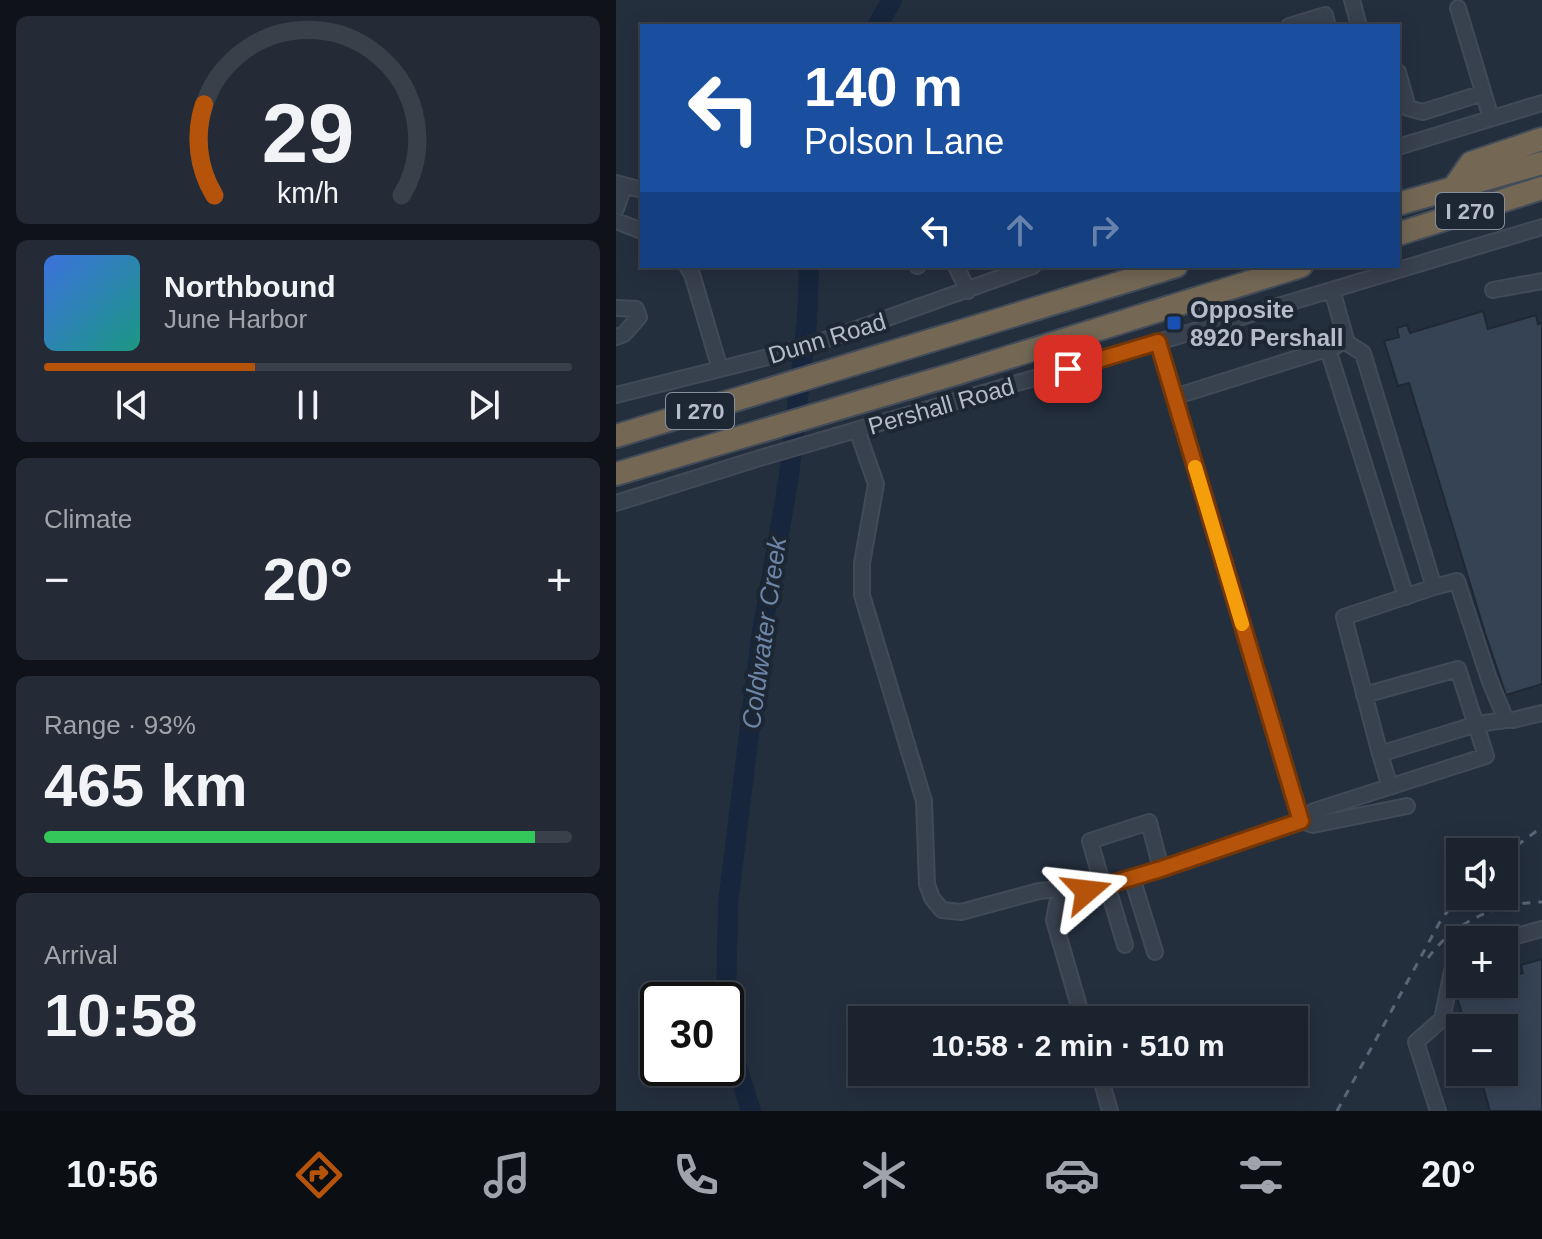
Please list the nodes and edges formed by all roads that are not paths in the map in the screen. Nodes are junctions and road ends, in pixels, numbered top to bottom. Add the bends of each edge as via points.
1 (1352, 0) edge
2 (1458, 8) dead end
3 (1326, 21) edge
4 (1304, 24) edge
5 (1358, 24) edge
6 (1400, 79) edge
7 (1483, 93) junction
8 (1542, 103) edge
9 (1491, 118) junction
10 (1542, 139) edge
11 (1400, 146) edge
12 (1542, 163) edge
13 (620, 184) edge
14 (1542, 188) edge
15 (640, 189) edge
16 (1453, 189) junction
17 (1400, 203) edge
18 (616, 209) edge
19 (616, 221) edge
20 (1542, 227) edge
21 (640, 230) edge
22 (1400, 233) edge
23 (688, 268) edge
24 (957, 268) edge
25 (1023, 268) edge
26 (1169, 268) edge
27 (1295, 268) edge
28 (997, 273) edge
29 (1542, 281) edge
30 (1332, 290) junction
31 (1493, 290) dead end
32 (968, 291) junction
33 (616, 308) edge
34 (616, 337) edge
35 (1158, 342) junction
36 (1347, 343) junction
37 (1328, 349) junction
38 (720, 369) junction
39 (616, 395) edge
40 (1174, 397) junction
41 (857, 430) junction
42 (616, 436) edge
43 (616, 474) edge
44 (616, 503) edge
45 (1434, 587) junction
46 (1406, 597) junction
47 (1364, 695) junction
48 (1542, 713) edge
49 (1506, 720) junction
50 (1477, 724) junction
51 (1380, 754) junction
52 (1390, 787) junction
53 (1407, 806) dead end
54 (1301, 821) junction
55 (1161, 869) junction
56 (1132, 878) junction
57 (1105, 886) junction
58 (1071, 896) junction
59 (1542, 929) edge
60 (1518, 936) edge
61 (1125, 945) dead end
62 (1155, 952) dead end
63 (1446, 998) edge
64 (1079, 1006) edge
65 (1103, 1086) edge
66 (1110, 1111) edge
67 (1438, 1111) edge

1 - 5 street
2 - 7 street
3 - 4 street
6 - 7 street via 1408,108 1414,111
7 - 9 street
8 - 9 street
9 - 11 street
10 - 16 highway via 1471,163
12 - 16 highway, I 270
13 - 15 street
13 - 18 street
14 - 22 highway, I 270
16 - 17 highway, I 270
19 - 21 street
20 - 30 street, Pershall Road
23 - 38 street
24 - 32 street
25 - 28 street, Dunn Road
26 - 42 highway, I 270
27 - 43 highway, I 270
28 - 32 street, Dunn Road
29 - 31 street
30 - 35 street, Pershall Road
30 - 36 street
32 - 38 street, Dunn Road
33 - 34 street via 636,309 639,317
35 - 40 street
35 - 41 street, Pershall Road
36 - 37 street
36 - 45 street via 1363,353
37 - 40 street
37 - 46 street
38 - 39 street, Dunn Road
40 - 54 street
41 - 44 street, Pershall Road
41 - 58 street via 876,484 862,563 862,595 924,801 932,898 942,910 961,912 1039,891 1063,889
45 - 46 street
45 - 49 street via 1457,581
46 - 47 street via 1344,617
47 - 50 street via 1458,669
47 - 51 street
48 - 49 street
49 - 50 street
50 - 51 street
50 - 52 street via 1486,756
51 - 52 street
52 - 54 street via 1314,811
53 - 54 street via 1313,825
54 - 55 street
55 - 56 street
55 - 57 street via 1149,822 1090,841
56 - 57 street
56 - 62 street
57 - 58 street
57 - 61 street
58 - 64 street via 1057,904 1054,920
59 - 60 street
63 - 67 street via 1442,1019 1416,1042
65 - 66 street

